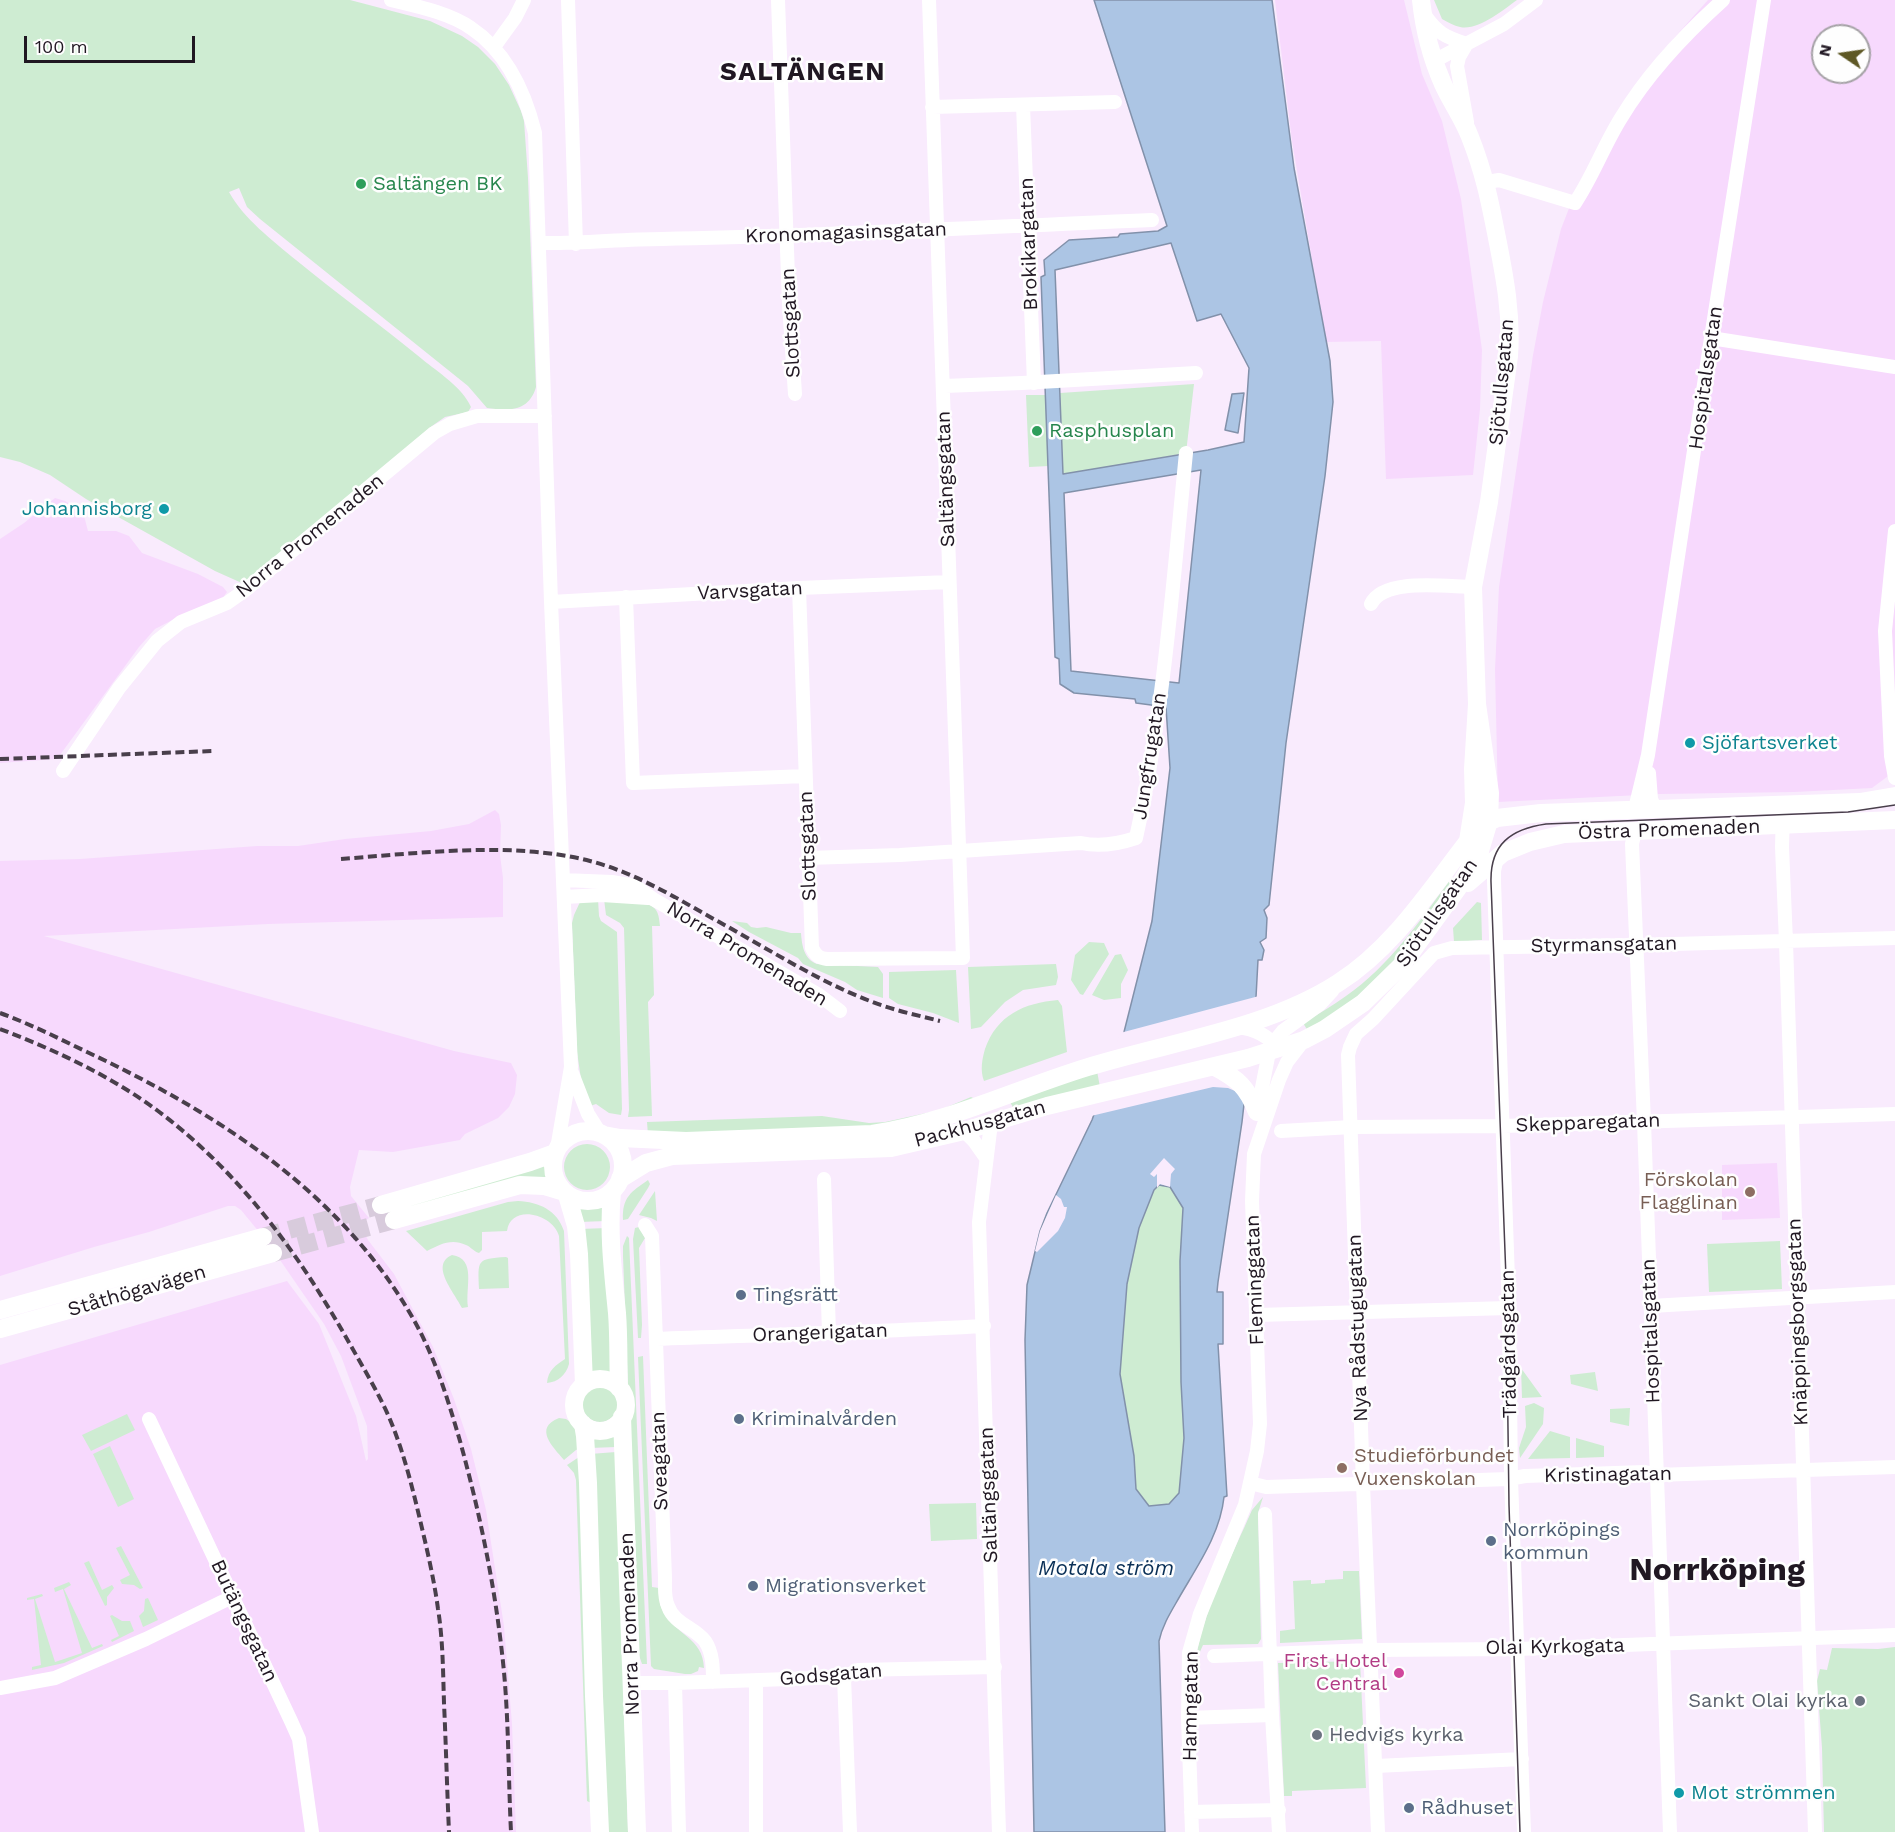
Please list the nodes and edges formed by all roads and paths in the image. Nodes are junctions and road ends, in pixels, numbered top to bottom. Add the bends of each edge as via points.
1 (392, 0) edge
2 (524, 0) edge
3 (568, 0) edge
4 (778, 0) edge
5 (929, 0) edge
6 (1536, 0) edge
7 (1723, 0) edge
8 (1764, 0) edge
9 (1421, 5) edge
10 (1467, 44) junction
11 (494, 47) junction
12 (1434, 61) junction
13 (1115, 102) dead end
14 (1023, 105) junction
15 (932, 107) junction
16 (1470, 135) junction
17 (1487, 182) junction
18 (1152, 220) dead end
19 (1028, 225) junction
20 (936, 229) junction
21 (787, 237) junction
22 (539, 243) junction
23 (576, 244) junction
24 (1711, 338) junction
25 (1895, 367) edge
26 (1196, 373) dead end
27 (1038, 382) junction
28 (944, 386) junction
29 (795, 394) dead end
30 (545, 416) junction
31 (1186, 453) dead end
32 (1895, 531) edge
33 (949, 582) junction
34 (1473, 587) junction
35 (799, 588) junction
36 (626, 597) junction
37 (551, 602) junction
38 (1371, 604) dead end
39 (1477, 704) junction
40 (1648, 756) junction
41 (63, 771) dead end
42 (805, 776) junction
43 (1895, 778) edge
44 (1895, 796) edge
45 (1655, 808) junction
46 (1635, 809) junction
47 (1779, 814) junction
48 (1895, 820) edge
49 (1489, 821) junction
50 (1635, 831) junction
51 (1468, 841) junction
52 (960, 850) junction
53 (1497, 857) junction
54 (808, 858) junction
55 (563, 880) junction
56 (1458, 888) junction
57 (564, 897) junction
58 (653, 899) junction
59 (1895, 938) edge
60 (1786, 942) junction
61 (1636, 945) junction
62 (1496, 947) junction
63 (963, 958) joint
64 (1339, 982) junction
65 (840, 1011) dead end
66 (1235, 1026) joint
67 (1256, 1026) junction
68 (1304, 1040) junction
69 (1352, 1040) joint
70 (1268, 1050) junction
71 (571, 1067) junction
72 (1215, 1067) junction
73 (1279, 1080) junction
74 (1257, 1112) junction
75 (1895, 1114) edge
76 (1792, 1117) junction
77 (1644, 1122) junction
78 (992, 1123) junction
79 (1502, 1126) junction
80 (1352, 1127) junction
81 (964, 1131) junction
82 (1281, 1131) dead end
83 (606, 1138) junction
84 (560, 1147) junction
85 (686, 1148) junction
86 (1254, 1154) junction
87 (986, 1158) junction
88 (824, 1179) dead end
89 (619, 1185) junction
90 (566, 1194) junction
91 (381, 1205) tunnel mouth
92 (394, 1220) tunnel mouth
93 (645, 1225) dead end
94 (263, 1237) tunnel mouth
95 (273, 1253) tunnel mouth
96 (1895, 1292) edge
97 (1798, 1297) junction
98 (1650, 1306) junction
99 (1509, 1308) junction
100 (0, 1310) edge
101 (1358, 1312) junction
102 (1257, 1315) junction
103 (984, 1326) junction
104 (0, 1329) edge
105 (829, 1333) junction
106 (656, 1339) junction
107 (584, 1385) junction
108 (619, 1388) junction
109 (622, 1416) junction
110 (149, 1419) dead end
111 (583, 1424) junction
112 (1895, 1467) edge
113 (1803, 1470) junction
114 (1656, 1474) junction
115 (1511, 1479) junction
116 (1250, 1484) junction
117 (1363, 1484) junction
118 (1265, 1514) dead end
119 (232, 1597) junction
120 (1895, 1635) edge
121 (1808, 1638) junction
122 (1662, 1645) junction
123 (1518, 1649) junction
124 (1370, 1650) junction
125 (1270, 1653) junction
126 (1214, 1656) dead end
127 (995, 1667) junction
128 (844, 1677) junction
129 (756, 1681) junction
130 (713, 1682) junction
131 (632, 1683) junction
132 (675, 1683) junction
133 (0, 1688) edge
134 (1272, 1715) junction
135 (1188, 1718) junction
136 (1522, 1759) junction
137 (1376, 1766) junction
138 (1279, 1810) junction
139 (1191, 1812) junction
140 (999, 1827) edge
141 (312, 1832) edge
142 (600, 1832) edge
143 (637, 1832) edge
144 (679, 1832) edge
145 (756, 1832) edge
146 (850, 1832) edge
147 (1192, 1832) edge
148 (1279, 1832) edge
149 (1378, 1832) edge
150 (1524, 1832) edge
151 (1670, 1832) edge
152 (1815, 1832) edge

1 - 11 street via 451,18 470,27
2 - 11 street
3 - 23 street
4 - 21 street, Slottsgatan
5 - 15 street, Saltängsgatan
6 - 10 street via 1504,24
7 - 17 street via 1685,35 1648,79 1575,203 1499,180
8 - 24 street, Hospitalsgatan
9 - 10 street via 1437,31
9 - 12 main road, Sjötullsgatan
10 - 12 street
10 - 16 street via 1459,57 1457,73
11 - 22 street via 518,85 535,134
12 - 16 main road, Sjötullsgatan
13 - 14 street
14 - 15 street
14 - 19 street, Brokikargatan
15 - 20 street, Saltängsgatan
16 - 17 main road, Sjötullsgatan
17 - 34 main road, Sjötullsgatan via 1509,304 1510,337 1489,502
18 - 19 street, Kronomagasinsgatan
19 - 20 street, Kronomagasinsgatan
19 - 27 street, Brokikargatan
20 - 21 street, Kronomagasinsgatan
20 - 28 street, Saltängsgatan
21 - 23 street, Kronomagasinsgatan
21 - 29 street, Slottsgatan
22 - 23 street, Kronomagasinsgatan
22 - 30 street
24 - 25 street
24 - 40 street, Hospitalsgatan
26 - 27 street
27 - 28 street
28 - 33 street, Saltängsgatan
30 - 37 street
30 - 41 street, Norra Promenaden via 477,416 434,433 244,591 227,603 181,622 157,641 113,696
31 - 52 street, Jungfrugatan via 1159,706 1136,838 1094,845
32 - 43 street via 1885,631
33 - 35 street, Varvsgatan
33 - 52 street, Saltängsgatan
34 - 38 street via 1399,587 1388,589
34 - 39 main road, Sjötullsgatan
35 - 36 street, Varvsgatan
35 - 42 street, Slottsgatan
36 - 37 street, Varvsgatan
36 - 42 street via 633,783
37 - 55 street
39 - 49 main road, Sjötullsgatan via 1490,793
39 - 51 main road, Sjötullsgatan via 1474,803
40 - 45 street, Hospitalsgatan
40 - 46 street, Hospitalsgatan
42 - 54 street, Slottsgatan
44 - 47 main road, Östra Promenaden via 1810,803
45 - 46 main road, Östra Promenaden
45 - 47 main road, Östra Promenaden
46 - 49 main road, Östra Promenaden via 1541,813
47 - 48 main road, Östra Promenaden
47 - 50 main road, Östra Promenaden
47 - 60 street, Knäppingsborgsgatan
49 - 51 main road
49 - 56 main road, Sjötullsgatan via 1480,851
50 - 53 main road, Östra Promenaden via 1549,837
50 - 61 street, Hospitalsgatan via 1632,844
51 - 64 main road, Sjötullsgatan via 1415,912
52 - 54 street, Jungfrugatan
52 - 63 street, Saltängsgatan
53 - 56 main road, Östra Promenaden
53 - 62 street, Trädgårdsgatan
54 - 63 street, Slottsgatan via 815,955
55 - 57 street
55 - 58 street, Norra Promenaden via 635,886
56 - 68 main road, Sjötullsgatan via 1391,978 1363,1003
57 - 58 street, Norra Promenaden
57 - 71 street
58 - 65 street, Norra Promenaden
59 - 60 street, Styrmansgatan
60 - 61 street, Styrmansgatan
60 - 76 street, Knäppingsborgsgatan
61 - 62 street, Styrmansgatan
61 - 77 street, Hospitalsgatan
62 - 69 street, Styrmansgatan via 1452,948 1434,953
62 - 79 street, Trädgårdsgatan
64 - 67 main road, Sjötullsgatan
64 - 70 street, Sjötullsgatan via 1320,1004 1282,1031
66 - 67 main road, Sjötullsgatan
66 - 85 main road, Packhusgatan via 1111,1060 896,1131
67 - 70 street
68 - 70 main road, Sjötullsgatan
68 - 73 street, Fleminggatan
69 - 80 street, Nya Rådstugugatan via 1348,1055
70 - 72 main road, Packhusgatan
70 - 73 street, Fleminggatan via 1281,1064
70 - 74 street
71 - 83 street via 581,1098
71 - 84 street via 568,1087 572,1119
72 - 74 main road via 1248,1092
72 - 78 main road, Packhusgatan via 1047,1106
73 - 86 street, Fleminggatan
74 - 86 street
75 - 76 street, Skepparegatan
76 - 77 street, Skepparegatan
76 - 97 street, Knäppingsborgsgatan
77 - 79 street, Skepparegatan
77 - 98 street, Hospitalsgatan
78 - 81 main road, Packhusgatan
78 - 87 street, Saltängsgatan
79 - 80 street, Skepparegatan
79 - 99 street, Trädgårdsgatan
80 - 82 street, Skepparegatan
80 - 101 street, Nya Rådstugugatan
81 - 85 main road, Packhusgatan via 891,1148
81 - 87 street
83 - 84 main road via 583,1131
83 - 85 main road, Packhusgatan via 643,1149
83 - 89 main road via 622,1157
84 - 90 main road via 553,1160 553,1174
84 - 91 main road via 530,1162
85 - 89 main road, Packhusgatan
86 - 102 street, Fleminggatan
87 - 103 street, Saltängsgatan via 979,1222
88 - 105 street
89 - 90 main road via 602,1199 590,1202
89 - 108 main road via 610,1224
90 - 92 main road via 544,1186 520,1185
90 - 107 main road via 579,1254
93 - 106 street, Sveagatan via 652,1236
94 - 100 main road, Ståthögavägen
95 - 104 main road, Ståthögavägen
96 - 97 street
97 - 98 street
97 - 113 street, Knäppingsborgsgatan
98 - 114 street, Hospitalsgatan
99 - 101 street
99 - 115 street, Trädgårdsgatan
101 - 102 street
101 - 117 street, Nya Rådstugugatan
102 - 116 street, Fleminggatan via 1260,1424
103 - 105 street, Orangerigatan
103 - 127 street, Saltängsgatan
105 - 106 street, Orangerigatan
106 - 130 street, Sveagatan via 667,1606 675,1619 704,1640 713,1662
107 - 108 main road via 602,1379
107 - 111 main road via 574,1403
108 - 109 main road via 625,1402
109 - 111 main road via 618,1423 604,1430
109 - 131 main road, Norra Promenaden
110 - 119 street, Butängsgatan
111 - 142 main road, Norra Promenaden
112 - 113 street, Kristinagatan
113 - 114 street, Kristinagatan
113 - 121 street, Knäppingsborgsgatan
114 - 115 street, Kristinagatan
114 - 122 street, Hospitalsgatan
115 - 117 street, Kristinagatan
115 - 123 street, Trädgårdsgatan
116 - 117 street, Kristinagatan
116 - 135 street, Hamngatan via 1192,1642
117 - 124 street, Nya Rådstugugatan
118 - 125 street
119 - 133 street via 55,1678
119 - 141 street, Butängsgatan via 298,1739
120 - 121 street, Olai Kyrkogata
121 - 122 street, Olai Kyrkogata
121 - 152 street, Knäppingsborgsgatan
122 - 123 street, Olai Kyrkogata
122 - 151 street, Hospitalsgatan
123 - 124 street, Olai Kyrkogata
123 - 136 street, Trädgårdsgatan
124 - 125 street, Olai Kyrkogata
124 - 137 street, Nya Rådstugugatan
125 - 126 street, Olai Kyrkogata
125 - 134 street
127 - 128 street, Godsgatan via 858,1670
127 - 140 street, Saltängsgatan
128 - 129 street, Godsgatan
128 - 146 street
129 - 130 street, Godsgatan
129 - 145 street
130 - 132 street, Godsgatan
131 - 132 street, Godsgatan
131 - 143 main road, Norra Promenaden
132 - 144 street
134 - 135 street
134 - 138 street
135 - 139 street, Hamngatan
136 - 137 street
136 - 150 street, Trädgårdsgatan
137 - 149 street, Nya Rådstugugatan
138 - 139 street
138 - 148 street
139 - 147 street, Hamngatan

